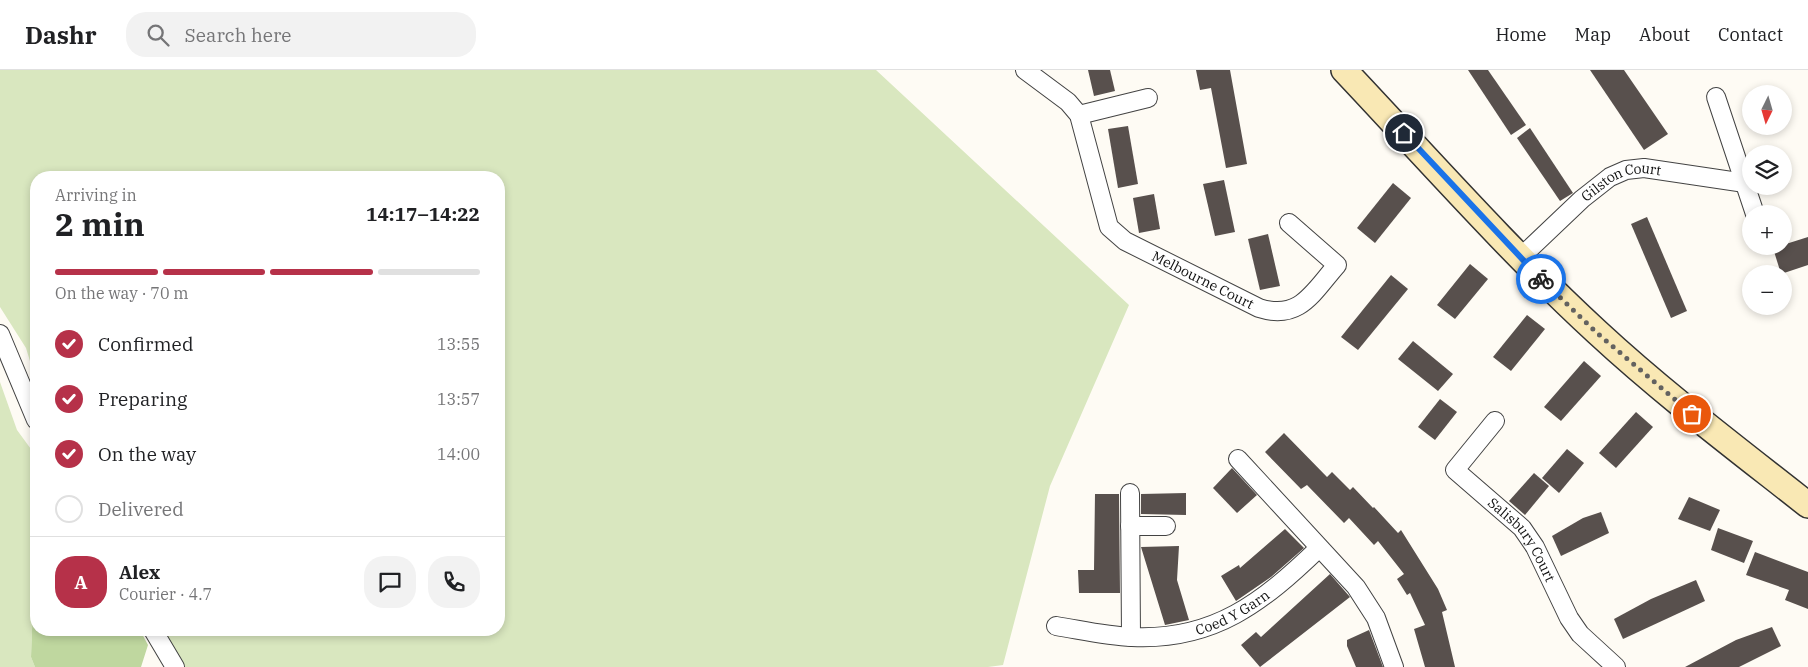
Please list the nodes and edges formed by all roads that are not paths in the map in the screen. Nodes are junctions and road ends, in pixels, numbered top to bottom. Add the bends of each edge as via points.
1 (1025, 70) edge
2 (1344, 70) edge
3 (1716, 97) dead end
4 (1148, 98) dead end
5 (1079, 115) junction
6 (1742, 174) edge
7 (1742, 183) edge
8 (1289, 223) dead end
9 (1521, 257) junction
10 (0, 334) edge
11 (30, 406) edge
12 (1496, 421) dead end
13 (1238, 459) dead end
14 (1130, 493) dead end
15 (1808, 505) edge
16 (1130, 526) junction
17 (1166, 526) dead end
18 (1319, 548) junction
19 (1056, 626) dead end
20 (157, 636) edge
21 (1131, 638) junction
22 (175, 667) edge
23 (1394, 667) edge
24 (1616, 667) edge

1 - 5 street, Melbourne Court via 1068,102
2 - 9 street
3 - 6 street
4 - 5 street
5 - 8 street, Melbourne Court via 1110,227 1115,233 1259,308 1275,313 1288,312 1302,305 1337,264
7 - 9 street, Gilston Court via 1644,168 1626,170 1610,177 1582,199
9 - 15 street via 1597,333 1736,450
10 - 11 street
12 - 24 street, Salisbury Court via 1455,470 1522,528 1535,547 1569,618 1580,634
13 - 18 street
14 - 16 street
16 - 17 street
16 - 21 street
18 - 21 street, Coed Y Garn via 1255,604 1224,620 1168,637
18 - 23 street via 1356,587 1376,618
19 - 21 street, Coed Y Garn
20 - 22 street

